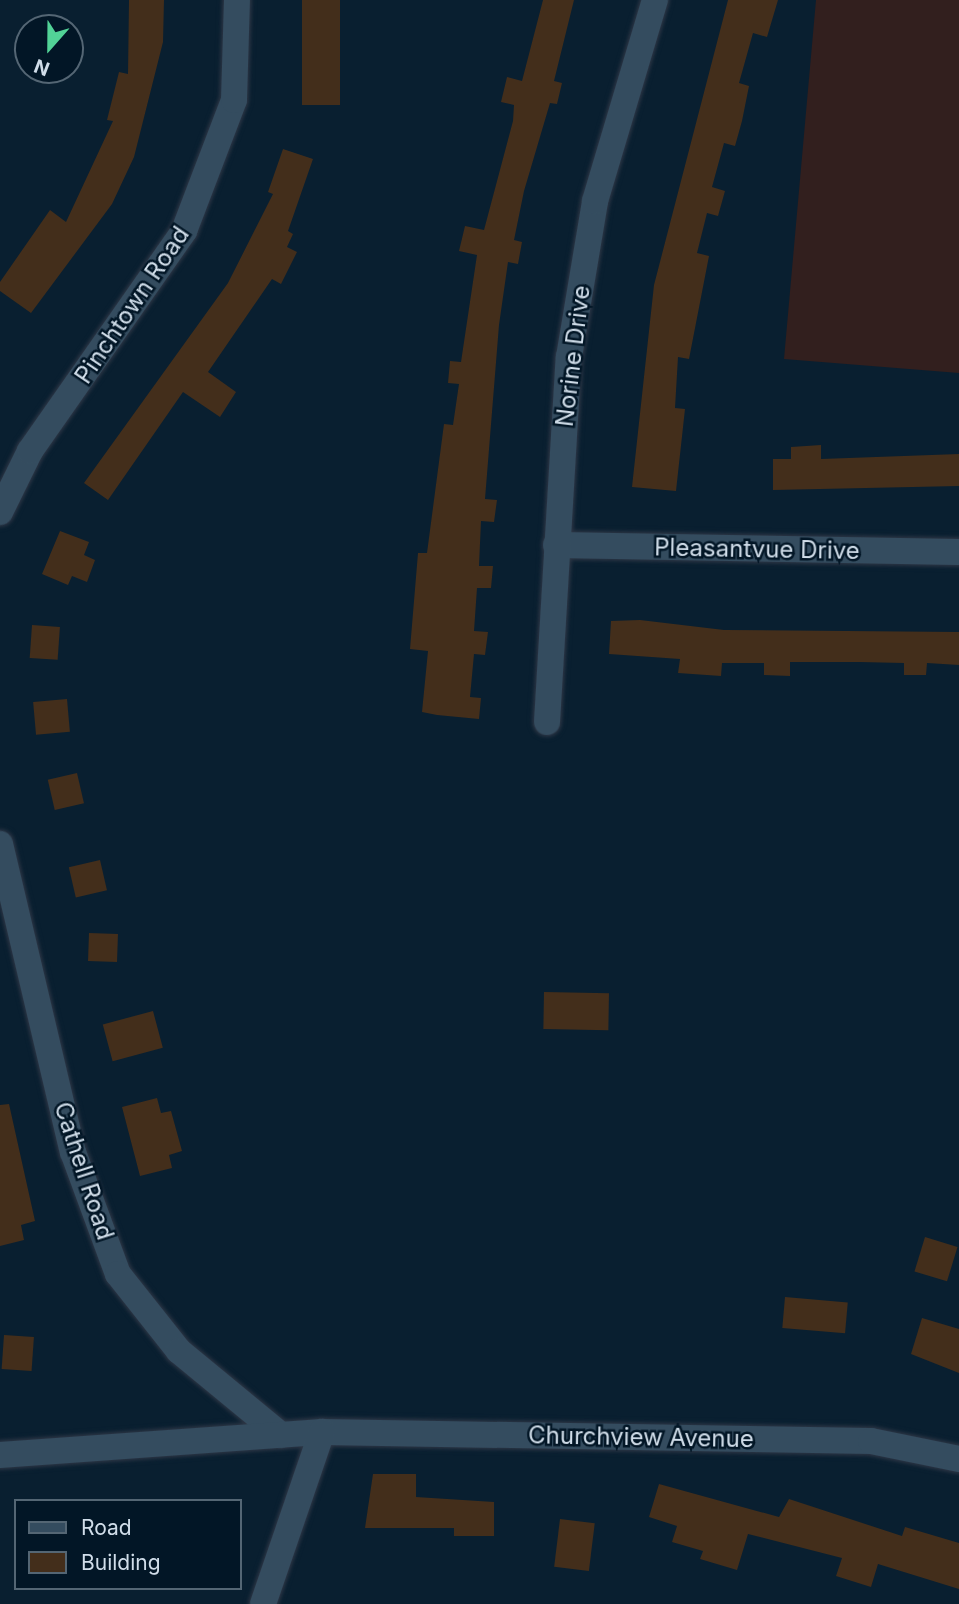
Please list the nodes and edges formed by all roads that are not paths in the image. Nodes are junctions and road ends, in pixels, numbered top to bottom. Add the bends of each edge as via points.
1 (237, 0) edge
2 (655, 0) edge
3 (0, 512) edge
4 (556, 545) junction
5 (959, 552) edge
6 (547, 722) dead end
7 (0, 844) edge
8 (322, 1432) junction
9 (281, 1435) junction
10 (0, 1455) edge
11 (959, 1459) edge
12 (263, 1604) edge

1 - 3 street, Pinchtown Road via 234,100 184,231 30,451
2 - 4 street, Norine Drive via 595,201 569,357
4 - 5 street, Pleasantvue Drive
4 - 6 street, Norine Drive
7 - 9 street, Cathell Road via 73,1152 118,1274 179,1351
8 - 9 street, Churchview Avenue
8 - 11 street, Churchview Avenue via 871,1441
8 - 12 street
9 - 10 street, Churchview Avenue

